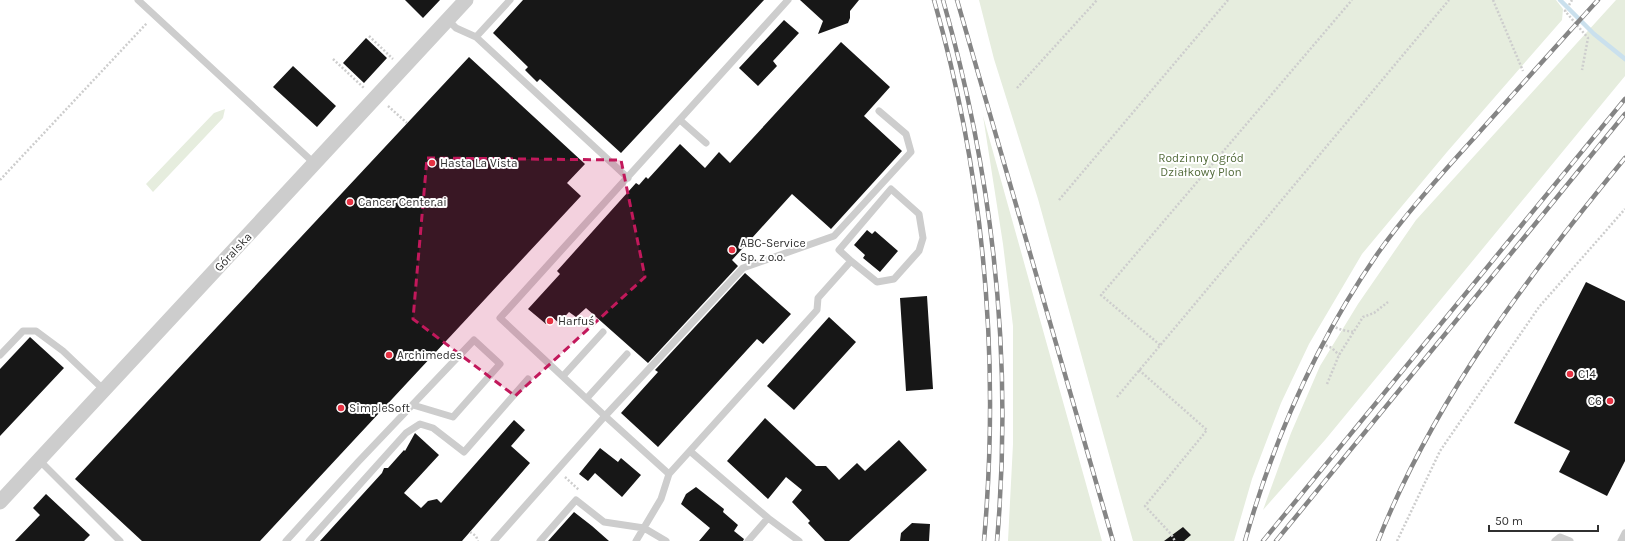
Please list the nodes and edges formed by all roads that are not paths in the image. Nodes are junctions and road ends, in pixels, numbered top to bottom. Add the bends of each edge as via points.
1 (138, 0) edge
2 (466, 0) edge
3 (510, 0) edge
4 (788, 0) edge
5 (448, 20) junction
6 (476, 37) junction
7 (879, 111) dead end
8 (680, 120) junction
9 (706, 143) dead end
10 (315, 164) junction
11 (628, 178) junction
12 (851, 261) junction
13 (603, 332) dead end
14 (627, 354) dead end
15 (0, 355) edge
16 (562, 376) junction
17 (528, 379) dead end
18 (105, 390) junction
19 (587, 398) junction
20 (413, 405) junction
21 (605, 416) junction
22 (691, 452) junction
23 (40, 460) junction
24 (669, 474) junction
25 (0, 502) edge
26 (768, 518) junction
27 (644, 528) junction
28 (1625, 533) edge
29 (120, 541) edge
30 (286, 541) edge
31 (310, 541) edge
32 (494, 541) edge
33 (540, 541) edge
34 (636, 541) edge
35 (666, 541) edge
36 (748, 541) edge
37 (799, 541) edge
38 (1555, 541) edge
39 (1570, 541) edge
40 (1621, 541) edge

1 - 10 lane
2 - 5 street, Góralska
3 - 6 lane
4 - 8 lane
5 - 6 lane via 456,28
5 - 10 street, Góralska
6 - 11 lane
7 - 21 lane via 906,134 911,152 834,236 743,268
8 - 9 lane
8 - 11 lane
10 - 18 street, Góralska
11 - 16 lane via 500,318
12 - 12 lane via 877,282 894,279 919,251 923,238 919,214 891,190 839,250
12 - 22 lane via 818,298 818,310
13 - 16 lane
14 - 19 lane
15 - 18 lane via 23,331 36,331 63,351
16 - 19 lane
17 - 31 lane via 464,452 433,428 420,424 406,433
18 - 23 street, Góralska
19 - 21 lane
20 - 20 lane via 474,340 500,364 453,417
20 - 30 lane
21 - 24 lane
21 - 32 lane
22 - 24 lane
22 - 26 lane
23 - 25 street, Góralska
23 - 29 lane
24 - 27 lane via 661,498
26 - 36 lane
26 - 37 lane
27 - 33 lane via 604,522 576,500
27 - 34 lane
27 - 35 lane
28 - 40 lane
38 - 39 lane via 1560,537

